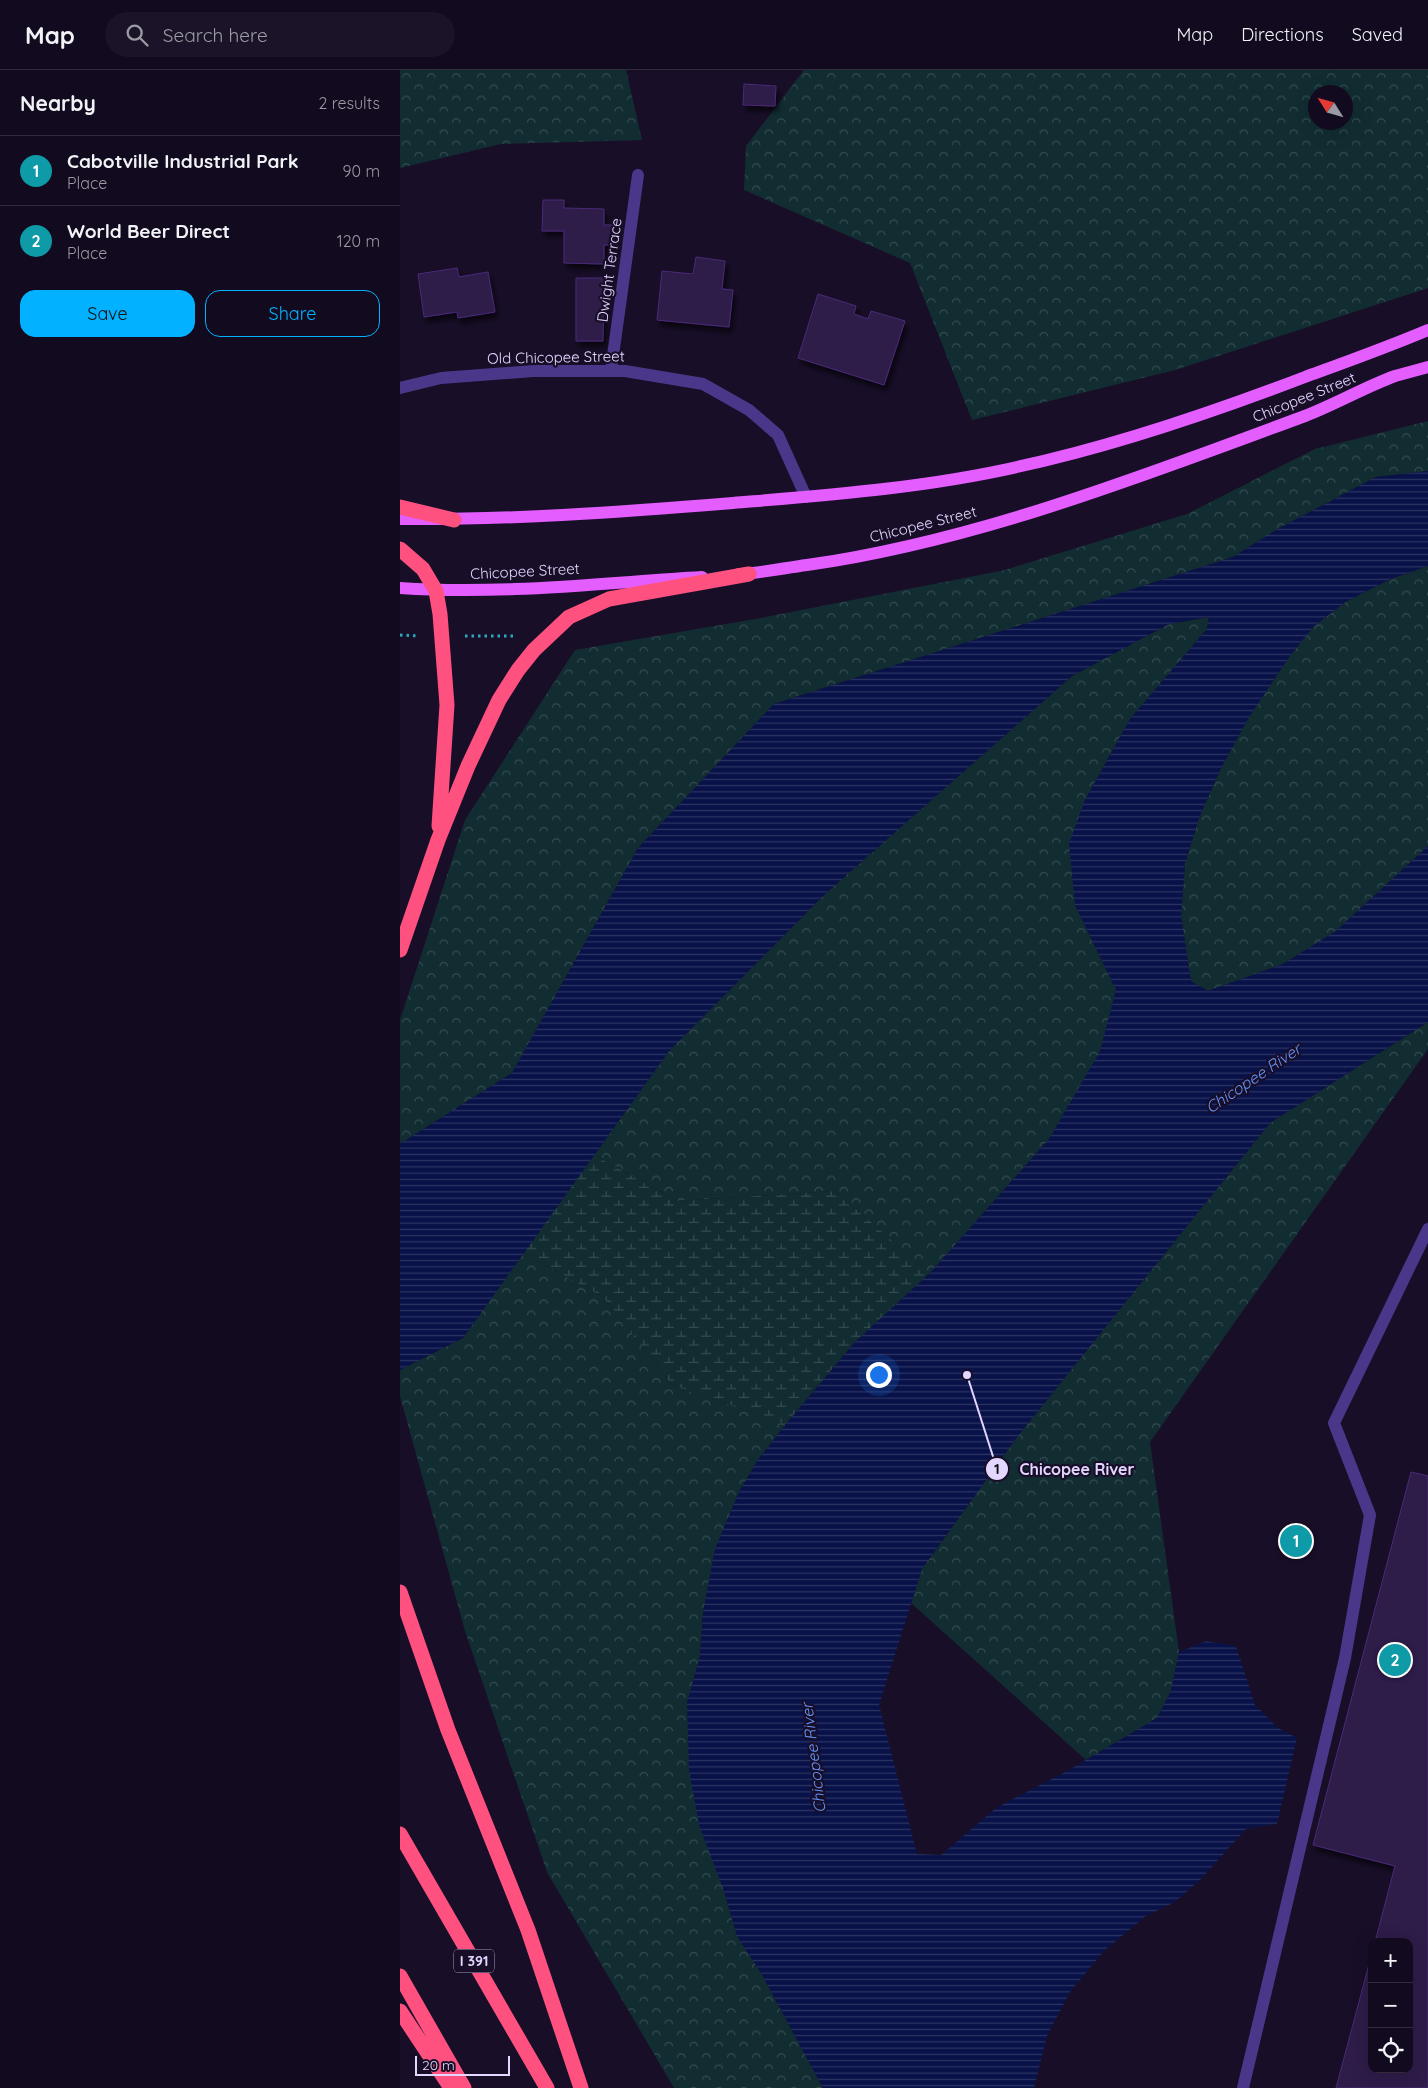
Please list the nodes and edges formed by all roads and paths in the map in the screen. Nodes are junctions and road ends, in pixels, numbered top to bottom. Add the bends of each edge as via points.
1 (638, 175) dead end
2 (1428, 330) edge
3 (1428, 367) edge
4 (611, 370) junction
5 (400, 388) edge
6 (806, 497) junction
7 (400, 507) edge
8 (400, 519) edge
9 (454, 520) junction
10 (400, 549) edge
11 (750, 574) junction
12 (400, 588) edge
13 (436, 590) junction
14 (400, 636) edge
15 (422, 636) dead end
16 (457, 636) dead end
17 (518, 639) dead end
18 (438, 840) junction
19 (400, 950) edge
20 (1428, 1230) edge
21 (400, 1592) edge
22 (400, 1834) edge
23 (400, 1976) edge
24 (400, 2011) edge
25 (451, 2088) edge
26 (464, 2088) edge
27 (547, 2088) edge
28 (581, 2088) edge
29 (1243, 2088) edge

1 - 4 street, Dwight Terrace
2 - 6 main road, Chicopee Street via 1240,402 1129,438 1016,468 912,485
3 - 11 main road, Chicopee Street via 1394,377 1226,445 982,527 899,549
4 - 5 street, Old Chicopee Street via 534,371 441,378
4 - 6 street, Old Chicopee Street via 703,384 749,410 778,435
6 - 9 main road, Chicopee Street
7 - 9 highway
8 - 9 main road, Chicopee Street
10 - 13 highway via 424,569
11 - 13 main road, Chicopee Street via 491,590
11 - 18 highway via 609,600 570,616 557,627 518,670 499,700
12 - 13 main road, Chicopee Street
13 - 18 highway via 443,636 447,705
14 - 15 path
16 - 17 path via 514,636
18 - 19 highway
20 - 29 street via 1334,1423 1370,1514 1345,1658
21 - 28 highway via 448,1730 528,1930
22 - 27 highway, I 391
23 - 26 highway
24 - 25 highway

